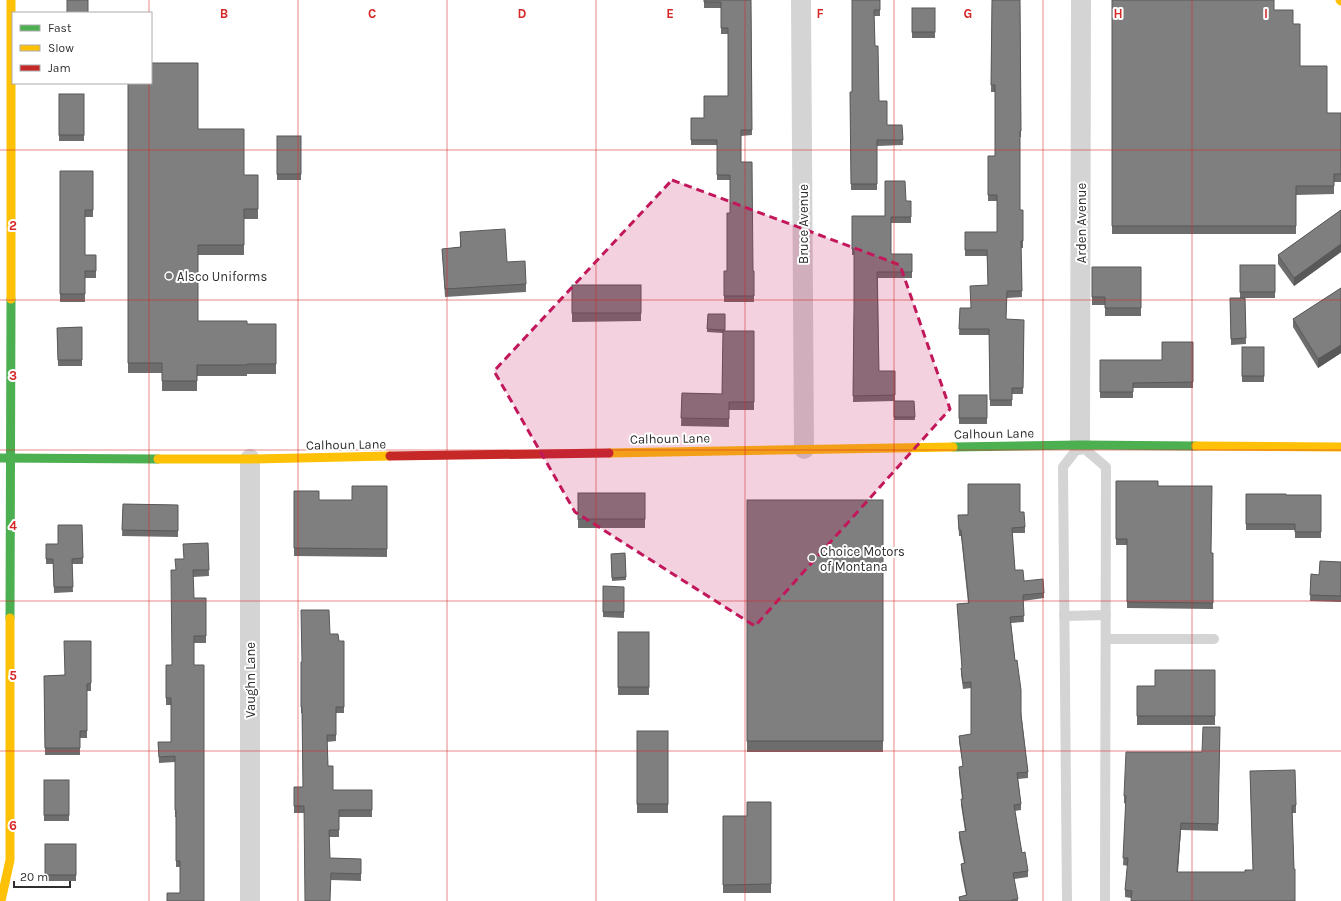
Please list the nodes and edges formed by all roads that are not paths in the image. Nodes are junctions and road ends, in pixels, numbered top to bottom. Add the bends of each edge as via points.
1 (11, 0) edge
2 (801, 0) edge
3 (1081, 0) edge
4 (1080, 445) junction
5 (1341, 447) edge
6 (804, 449) junction
7 (0, 458) edge
8 (11, 458) junction
9 (250, 459) junction
10 (1106, 615) junction
11 (1064, 616) junction
12 (1106, 639) junction
13 (1214, 639) dead end
14 (1, 901) edge
15 (250, 901) edge
16 (1067, 901) edge
17 (1105, 901) edge

1 - 8 street
2 - 6 street, Bruce Avenue
3 - 4 street, Arden Avenue
4 - 5 street, Calhoun Lane
4 - 6 street, Calhoun Lane
4 - 10 lane via 1106,467
4 - 11 lane via 1064,467
6 - 9 street, Calhoun Lane
7 - 8 street, Calhoun Lane
8 - 9 street, Calhoun Lane
8 - 14 street via 10,860
9 - 15 street, Vaughn Lane
10 - 11 lane
10 - 12 lane
11 - 16 lane
12 - 13 lane
12 - 17 lane

